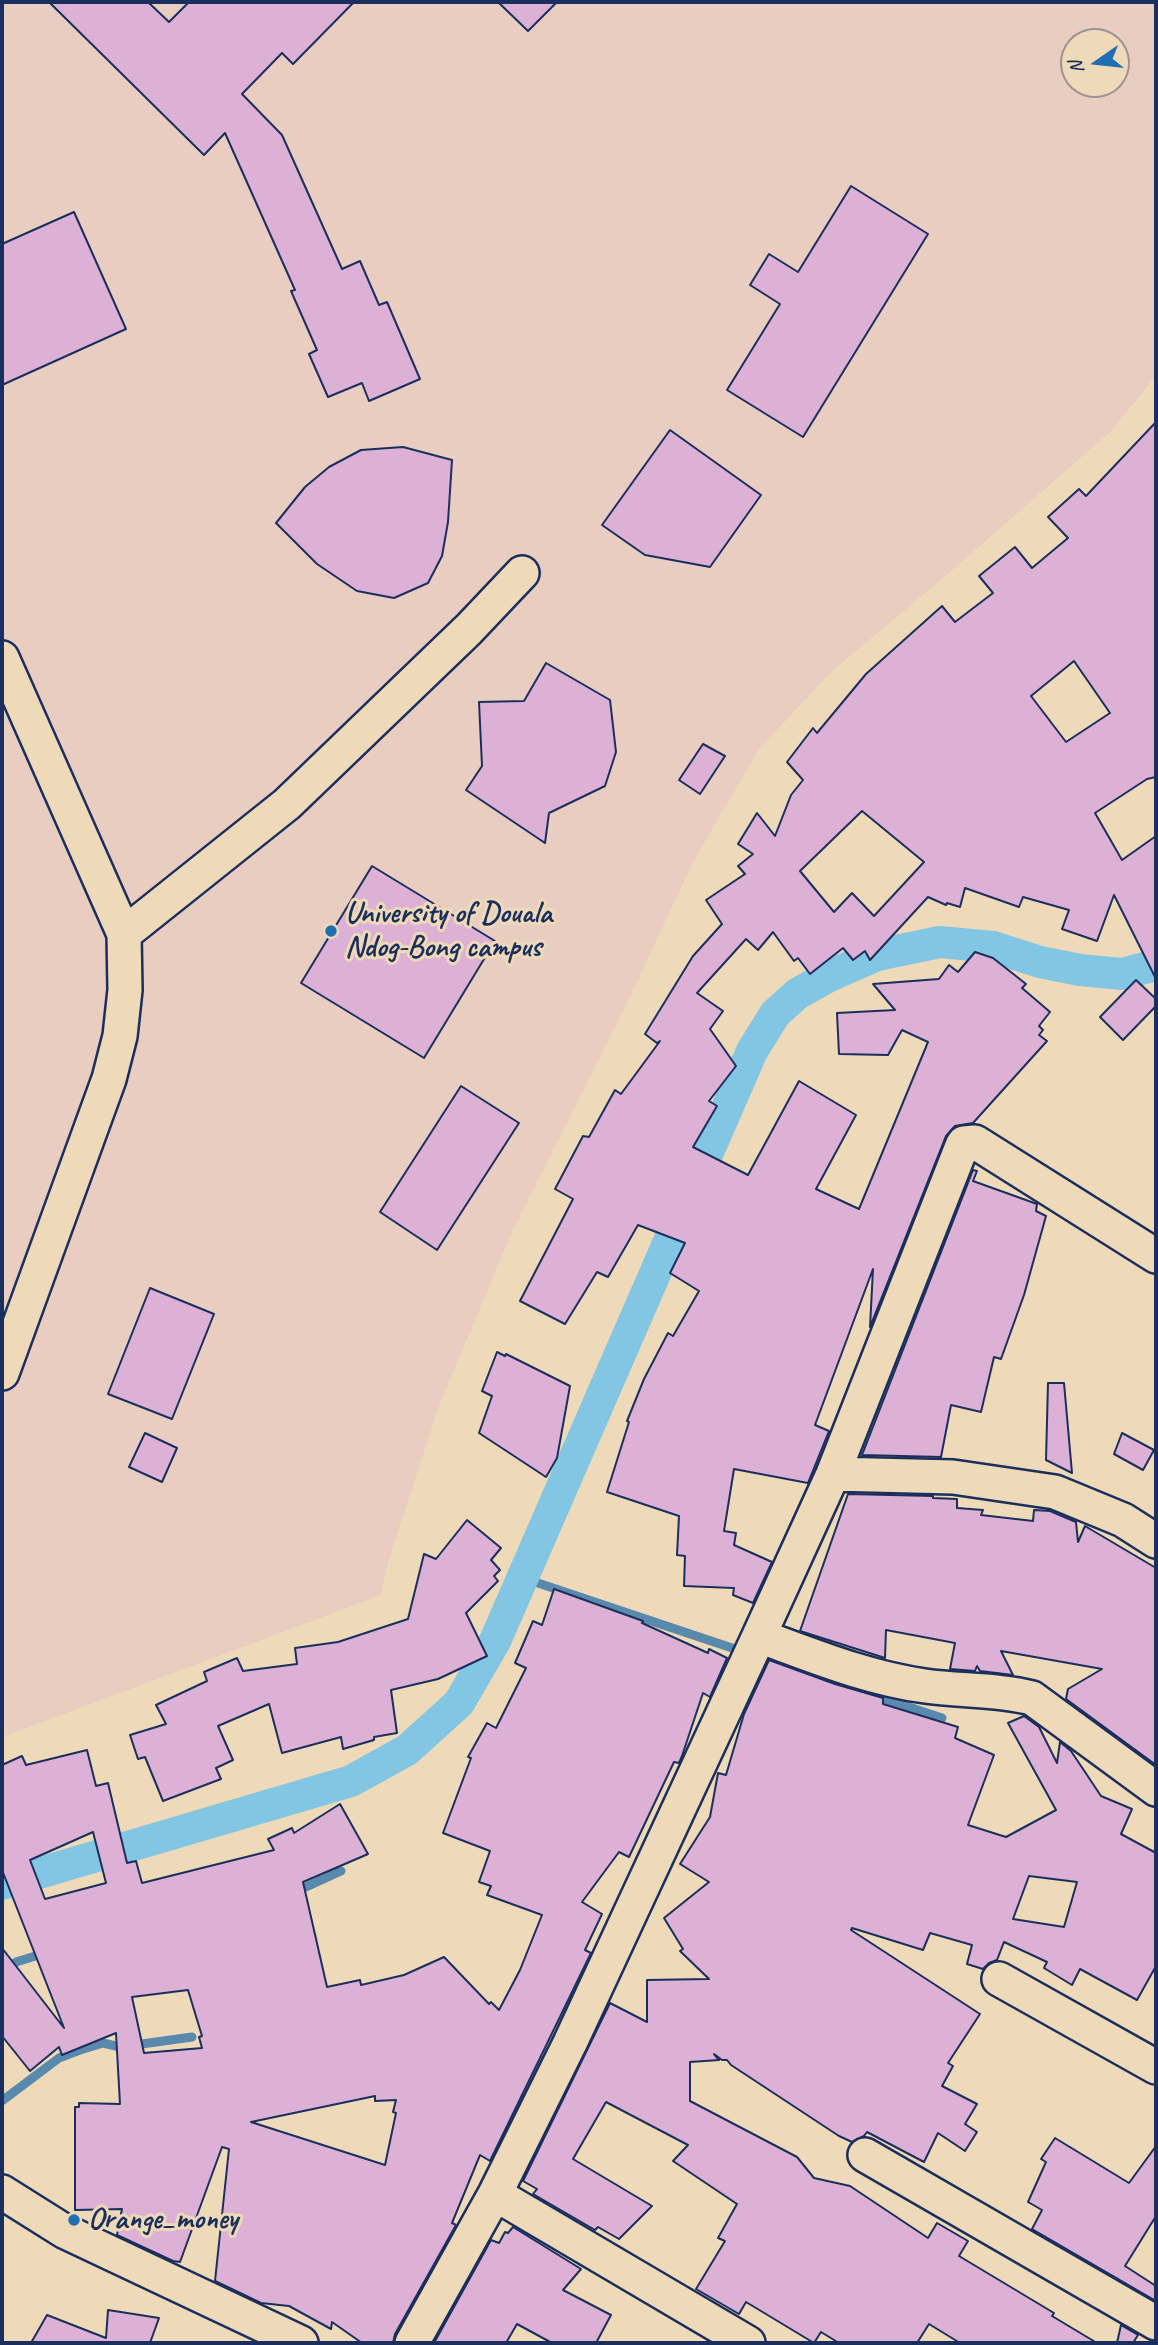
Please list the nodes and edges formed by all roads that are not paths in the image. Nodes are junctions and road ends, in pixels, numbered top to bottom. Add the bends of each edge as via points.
1 (522, 573) dead end
2 (2, 658) edge
3 (124, 934) junction
4 (1154, 1250) edge
5 (2, 1373) edge
6 (833, 1474) junction
7 (1156, 1541) edge
8 (760, 1636) junction
9 (1156, 1789) edge
10 (999, 1979) dead end
11 (1156, 2067) edge
12 (865, 2155) dead end
13 (2, 2192) edge
14 (495, 2194) junction
15 (1156, 2323) edge
16 (301, 2343) edge
17 (412, 2343) edge
18 (748, 2343) edge

1 - 3 street via 287,804
2 - 3 street
3 - 5 street via 121,1036 109,1080
4 - 6 street via 975,1142 964,1143
6 - 7 street via 953,1477 1055,1492 1123,1520
6 - 8 street
8 - 9 street via 859,1673 1032,1699
8 - 14 street
10 - 11 street
12 - 15 street
13 - 16 street via 64,2231
14 - 17 street
14 - 18 street

